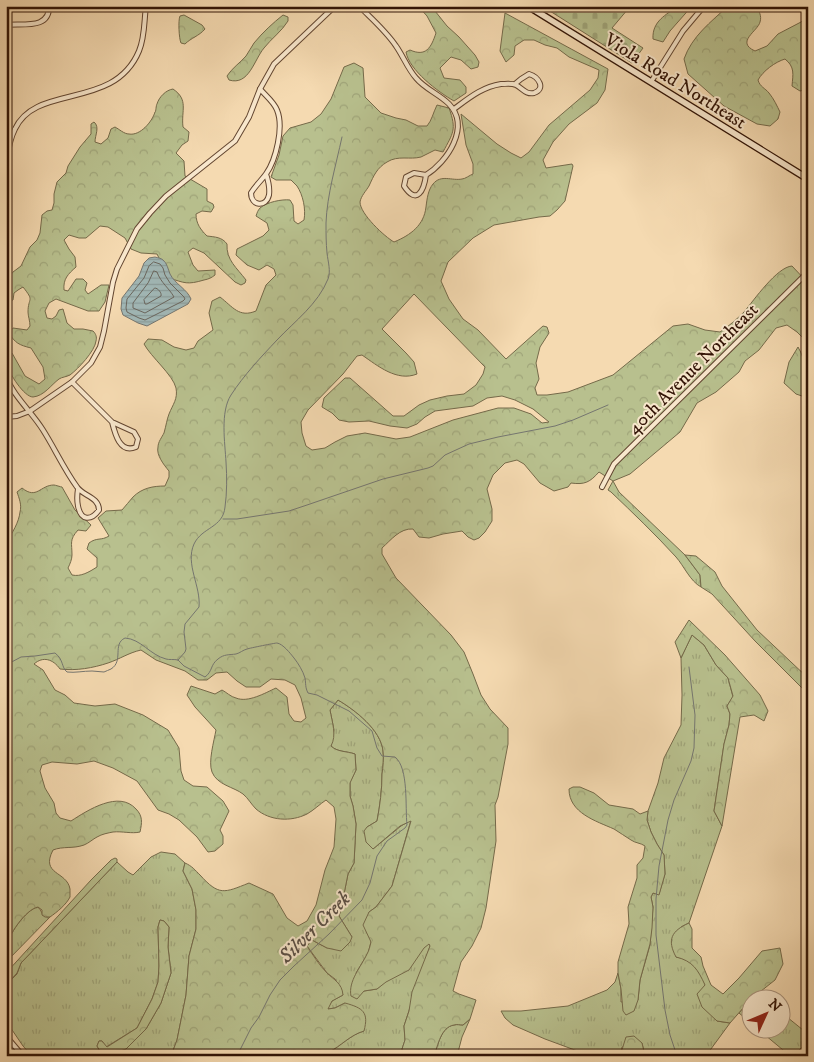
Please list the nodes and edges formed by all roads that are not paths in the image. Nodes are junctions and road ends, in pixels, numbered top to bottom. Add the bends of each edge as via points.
1 (49, 6) edge
2 (335, 6) edge
3 (359, 6) edge
4 (528, 6) edge
5 (704, 6) edge
6 (146, 8) edge
7 (6, 24) edge
8 (651, 82) junction
9 (515, 84) junction
10 (260, 89) junction
11 (454, 109) junction
12 (266, 174) junction
13 (426, 175) junction
14 (808, 179) edge
15 (6, 197) edge
16 (808, 272) edge
17 (6, 376) edge
18 (7, 382) edge
19 (72, 382) junction
20 (30, 412) junction
21 (6, 417) edge
22 (112, 422) junction
23 (602, 487) dead end
24 (78, 489) junction
25 (6, 1036) edge
26 (23, 1056) edge

1 - 7 street via 47,16 38,23
2 - 10 street via 274,64
3 - 11 street via 386,33 423,86
4 - 8 main road, Viola Road Northeast
5 - 8 street via 683,31
6 - 15 street via 140,50 122,75 91,92 39,106 22,118 14,130 8,152
8 - 14 main road, Viola Road Northeast
9 - 9 street via 530,93 540,88 536,77 529,74
9 - 11 street via 483,89
10 - 12 street via 273,102 281,130
10 - 19 street via 235,141 166,196 137,230 117,269 100,347 91,363
11 - 13 street via 457,137 440,165
12 - 12 street via 251,193 257,204 264,203 269,197
13 - 13 street via 414,173 406,177 404,186 410,194 417,195 424,188
16 - 23 street, 40th Avenue Northeast via 614,464
17 - 18 street
18 - 20 street
19 - 20 street
19 - 22 street
20 - 21 street
20 - 24 street
22 - 22 street via 122,445 129,449 136,447 138,439 134,432
24 - 24 street via 78,508 86,518 90,518 99,510 98,503
25 - 26 street

